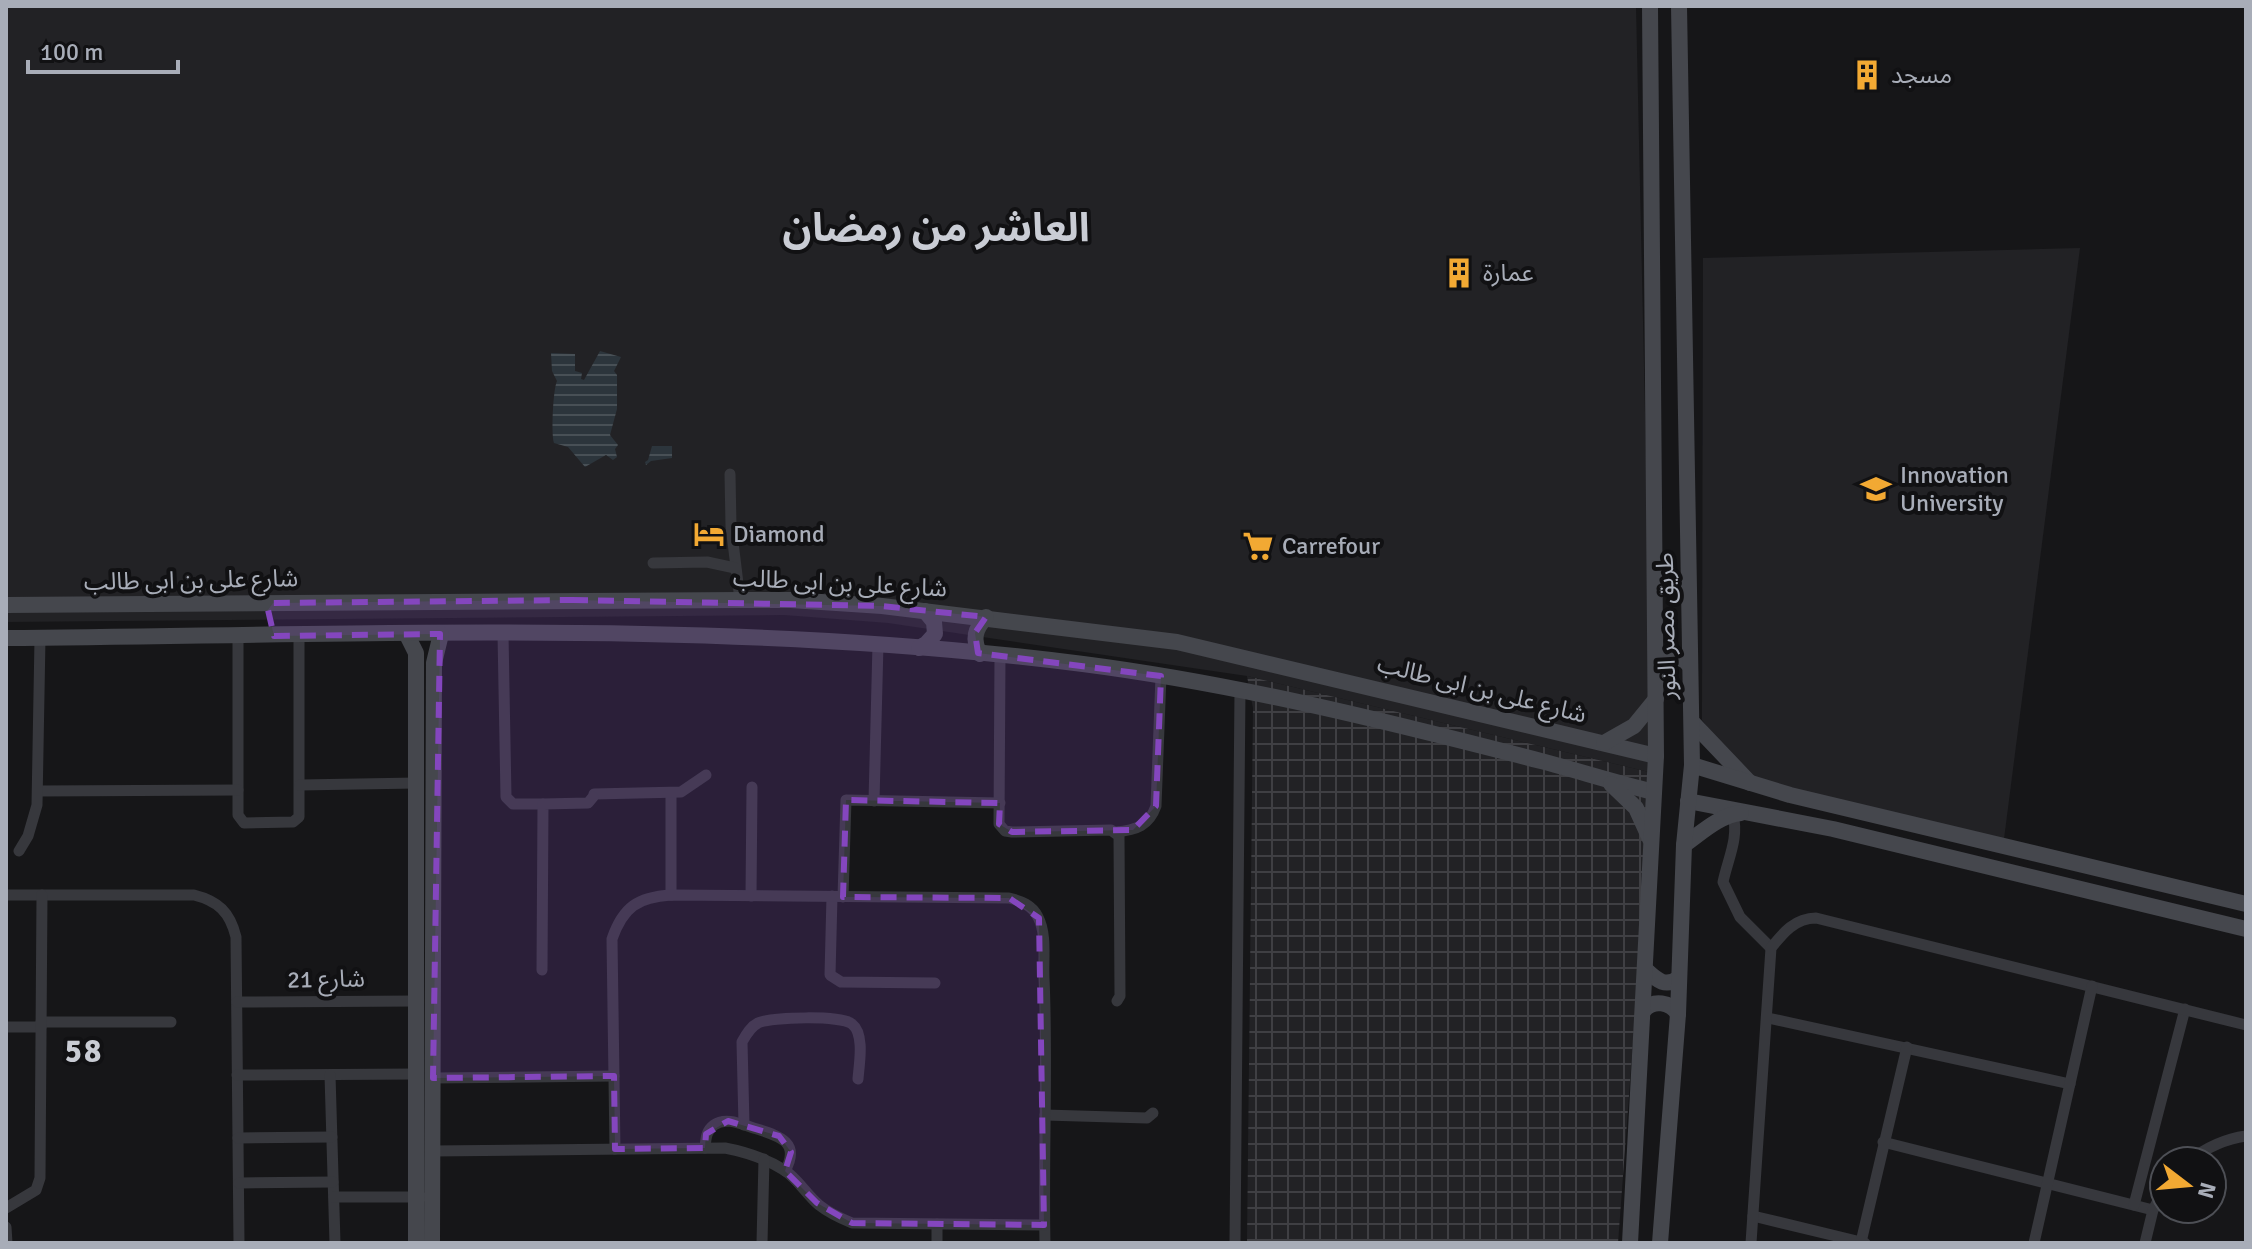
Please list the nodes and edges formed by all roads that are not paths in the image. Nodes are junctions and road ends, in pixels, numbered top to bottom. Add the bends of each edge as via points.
1 (1650, 6) edge
2 (1679, 6) edge
3 (730, 474) dead end
4 (653, 563) dead end
5 (735, 568) junction
6 (740, 600) junction
7 (223, 603) junction
8 (273, 603) junction
9 (6, 605) edge
10 (925, 611) junction
11 (986, 617) junction
12 (1656, 617) junction
13 (1689, 618) junction
14 (441, 634) junction
15 (503, 634) junction
16 (407, 635) junction
17 (232, 636) junction
18 (274, 636) junction
19 (299, 636) junction
20 (6, 638) edge
21 (40, 638) junction
22 (878, 644) junction
23 (919, 648) junction
24 (980, 654) junction
25 (1000, 656) junction
26 (1656, 663) junction
27 (1690, 666) junction
28 (1161, 676) junction
29 (1240, 690) junction
30 (1656, 699) junction
31 (1692, 722) junction
32 (1549, 730) junction
33 (1604, 743) junction
34 (1656, 756) junction
35 (1544, 762) junction
36 (1692, 765) junction
37 (706, 775) dead end
38 (1607, 780) junction
39 (416, 783) junction
40 (300, 785) junction
41 (1751, 785) junction
42 (752, 787) dead end
43 (238, 790) junction
44 (38, 791) junction
45 (1654, 792) junction
46 (671, 793) junction
47 (1790, 795) junction
48 (874, 801) junction
49 (1688, 801) junction
50 (1000, 803) junction
51 (543, 804) junction
52 (1740, 813) junction
53 (1785, 818) junction
54 (1116, 832) junction
55 (1652, 845) junction
56 (1684, 845) junction
57 (19, 851) dead end
58 (6, 895) edge
59 (42, 895) junction
60 (671, 895) junction
61 (751, 896) junction
62 (837, 896) junction
63 (2246, 904) edge
64 (2246, 929) edge
65 (1771, 948) junction
66 (542, 970) dead end
67 (1646, 970) junction
68 (1679, 978) junction
69 (935, 983) dead end
70 (2092, 986) junction
71 (416, 1001) junction
72 (1117, 1001) dead end
73 (237, 1002) junction
74 (2185, 1009) junction
75 (1644, 1010) junction
76 (1678, 1014) junction
77 (1768, 1018) junction
78 (171, 1022) dead end
79 (41, 1024) junction
80 (2246, 1025) edge
81 (6, 1027) edge
82 (1907, 1047) junction
83 (425, 1074) junction
84 (237, 1075) junction
85 (330, 1075) junction
86 (614, 1076) junction
87 (858, 1079) dead end
88 (2070, 1084) junction
89 (1153, 1113) dead end
90 (1045, 1115) junction
91 (744, 1125) junction
92 (2246, 1136) edge
93 (332, 1137) junction
94 (238, 1138) junction
95 (1883, 1142) junction
96 (2214, 1145) edge
97 (705, 1148) junction
98 (615, 1149) junction
99 (432, 1151) junction
100 (764, 1159) junction
101 (785, 1171) junction
102 (333, 1182) junction
103 (239, 1183) junction
104 (2048, 1183) junction
105 (334, 1197) junction
106 (424, 1197) junction
107 (2134, 1205) junction
108 (6, 1208) edge
109 (2148, 1209) edge
110 (1753, 1216) junction
111 (937, 1224) junction
112 (1044, 1225) junction
113 (6, 1227) edge
114 (1864, 1242) edge
115 (7, 1243) edge
116 (239, 1243) edge
117 (335, 1243) edge
118 (416, 1243) edge
119 (432, 1243) edge
120 (762, 1243) edge
121 (937, 1243) edge
122 (1045, 1243) edge
123 (1235, 1243) edge
124 (1630, 1243) edge
125 (1660, 1243) edge
126 (1751, 1243) edge
127 (2034, 1243) edge

1 - 12 street, طريق مصر النور
2 - 13 street, طريق مصر النور
3 - 5 street
4 - 5 street via 707,562
5 - 6 street
6 - 8 street, شارع على بن ابى طالب
6 - 10 street, شارع على بن ابى طالب
7 - 8 street, شارع على بن ابى طالب
7 - 9 street, شارع على بن ابى طالب
7 - 17 street via 232,618
8 - 18 street via 267,621
10 - 11 street, شارع على بن ابى طالب
10 - 23 street via 935,634
11 - 24 street via 975,633
11 - 32 street, شارع على بن ابى طالب via 1177,642
12 - 13 street via 1672,625
12 - 26 street, طريق مصر النور
13 - 27 street, طريق مصر النور
14 - 15 street
14 - 16 street
14 - 83 street via 434,663
15 - 22 street via 698,634
15 - 51 street via 506,797 513,804
16 - 19 street
16 - 39 street via 416,653
17 - 18 street
17 - 21 street
17 - 43 street
18 - 19 street
19 - 40 street
20 - 21 street
21 - 44 street
22 - 23 street
22 - 48 street
23 - 24 street
24 - 25 street
25 - 28 street
25 - 50 street
26 - 27 street via 1672,656
26 - 30 street, طريق مصر النور
27 - 31 street, طريق مصر النور
28 - 29 street
28 - 54 street via 1156,806 1145,824
29 - 35 street
29 - 123 street
30 - 33 street via 1634,726
30 - 34 street, طريق مصر النور
31 - 36 street, طريق مصر النور
31 - 41 street
32 - 33 street, شارع على بن ابى طالب
32 - 35 street via 1554,744
33 - 34 street, شارع على بن ابى طالب
34 - 45 street, طريق مصر النور
35 - 38 street
36 - 41 street
36 - 49 street, طريق مصر النور
37 - 46 street
38 - 45 street
38 - 55 street via 1636,808
39 - 40 street
39 - 71 street
40 - 43 street via 299,817 293,822 241,821
41 - 47 street
42 - 61 street
43 - 44 street
44 - 57 street via 35,819
45 - 55 street, طريق مصر النور
46 - 51 street via 594,795 588,803
46 - 60 street
47 - 53 street
47 - 63 street
48 - 50 street
48 - 62 street via 846,800
49 - 52 street
49 - 56 street, طريق مصر النور
50 - 54 street via 999,824 1005,831
51 - 66 street
52 - 53 street
52 - 56 street
52 - 65 street via 1723,882 1740,917
53 - 64 street
54 - 72 street
55 - 67 street, طريق مصر النور
56 - 68 street, طريق مصر النور
58 - 59 street
59 - 73 street via 210,899 232,921
59 - 79 street
60 - 61 street
60 - 86 street via 636,903 612,939
61 - 62 street
62 - 69 street via 830,975 835,980
62 - 90 street via 1009,898 1031,908 1042,930
65 - 70 street via 1794,924 1816,918
65 - 77 street
67 - 68 street via 1658,982 1670,984
67 - 75 street, طريق مصر النور
68 - 76 street, طريق مصر النور
70 - 74 street
70 - 88 street
71 - 73 street, شارع 21
71 - 83 street
73 - 84 street
74 - 80 street
74 - 107 street
75 - 76 street via 1660,1003
75 - 124 street, طريق مصر النور
76 - 125 street, طريق مصر النور
77 - 82 street
77 - 110 street
78 - 79 street
79 - 81 street
79 - 108 street via 40,1178 36,1190
82 - 88 street
82 - 95 street
83 - 85 street
83 - 86 street
83 - 99 street
83 - 106 street
84 - 85 street
84 - 94 street
85 - 93 street
86 - 98 street
87 - 91 street via 858,1033 853,1024 841,1019 759,1023 742,1042
88 - 104 street
89 - 90 street via 1147,1118
90 - 112 street
91 - 97 street via 715,1124 706,1134
91 - 101 street via 787,1142 791,1152
92 - 96 street
93 - 94 street
93 - 102 street
94 - 103 street
95 - 104 street
95 - 114 street
97 - 98 street
97 - 100 street
98 - 99 street
99 - 106 street
100 - 101 street
100 - 120 street
101 - 111 street via 817,1203 852,1223
102 - 103 street
102 - 105 street
103 - 116 street
104 - 107 street
104 - 127 street
105 - 106 street
105 - 117 street
106 - 118 street
106 - 119 street
107 - 109 street
110 - 114 street
110 - 126 street
111 - 112 street
111 - 121 street
112 - 122 street
113 - 115 street

